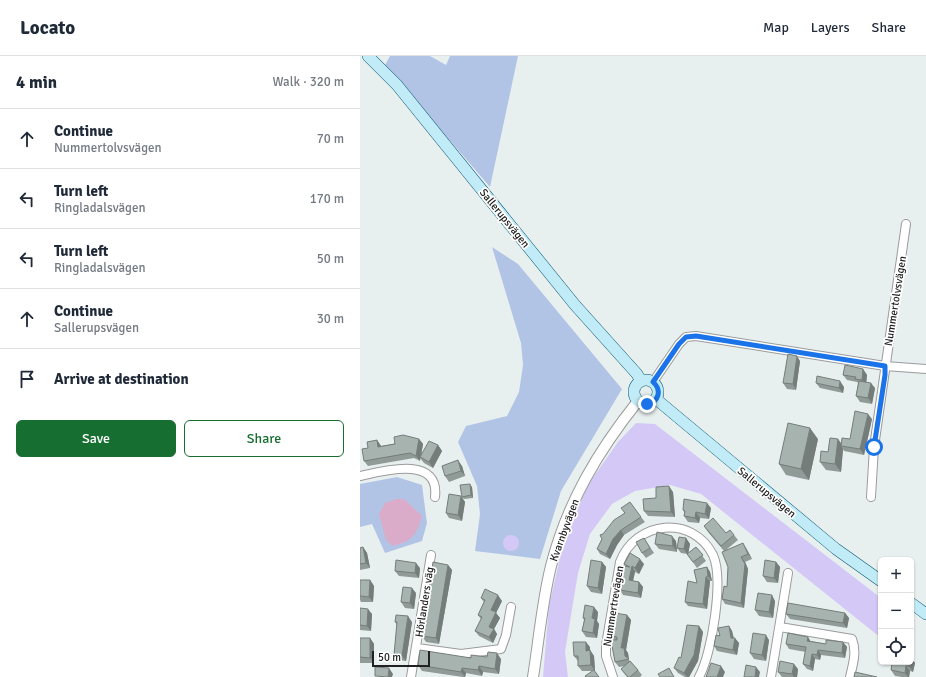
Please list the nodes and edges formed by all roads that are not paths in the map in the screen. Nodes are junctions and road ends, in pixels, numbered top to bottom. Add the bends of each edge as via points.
1 (368, 56) edge
2 (906, 224) dead end
3 (885, 366) junction
4 (926, 369) edge
5 (641, 381) junction
6 (653, 382) junction
7 (656, 399) junction
8 (638, 400) junction
9 (360, 476) edge
10 (435, 497) dead end
11 (871, 497) dead end
12 (431, 555) dead end
13 (788, 573) dead end
14 (878, 579) edge
15 (914, 605) edge
16 (511, 607) dead end
17 (926, 614) edge
18 (780, 627) junction
19 (417, 648) junction
20 (411, 677) edge
21 (533, 677) edge
22 (613, 677) edge
23 (699, 677) edge
24 (771, 677) edge
25 (850, 677) edge

1 - 5 main road, Sallerupsvägen via 397,85
2 - 3 street, Nummertolvsvägen
3 - 4 street
3 - 6 street via 696,336 686,337 679,344
3 - 11 street, Nummertolvsvägen via 874,447
5 - 6 main road
5 - 8 main road via 634,391
6 - 7 main road via 659,390
7 - 8 main road via 647,404
7 - 14 main road, Sallerupsvägen via 836,549
8 - 21 street, Kvarnbyvägen via 602,448 572,504 562,530 546,590
9 - 10 street via 415,468 433,482 436,489
12 - 19 street, Hörlanders väg
13 - 18 street
15 - 17 main road
16 - 19 street, Hörlanders väg via 501,649 461,654
18 - 24 street
18 - 25 street via 852,639 855,656
19 - 20 street, Hörlanders väg
22 - 23 street, Nummertrevägen via 606,656 606,645 624,551 639,535 650,530 673,528 697,536 712,555 717,567 717,594 708,659

